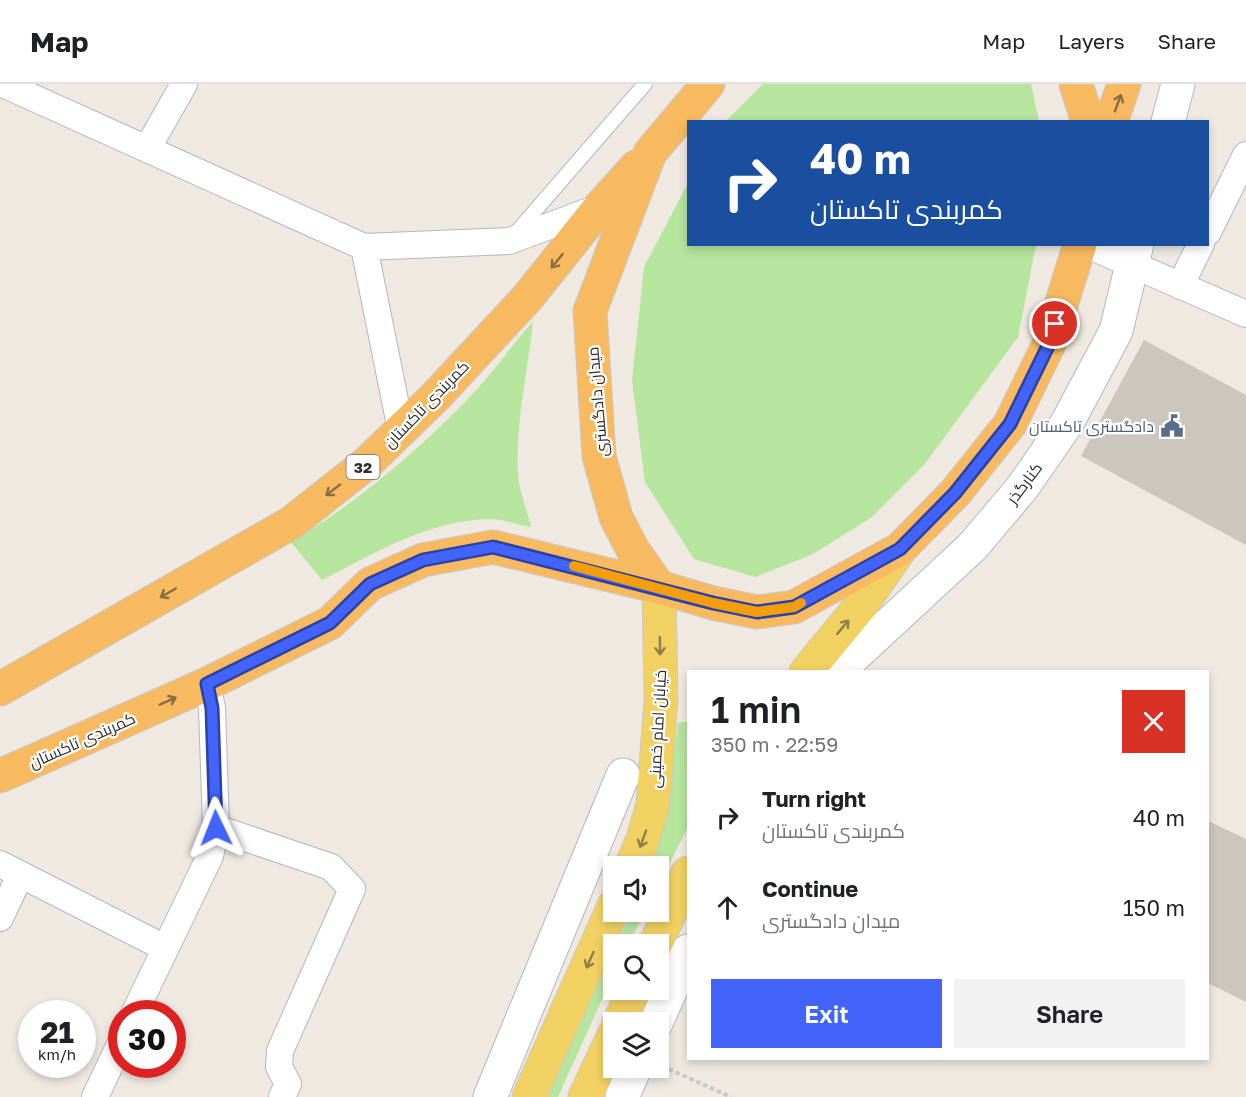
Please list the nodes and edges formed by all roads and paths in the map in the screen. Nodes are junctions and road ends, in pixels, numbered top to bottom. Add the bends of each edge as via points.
1 (3, 84) edge
2 (184, 84) edge
3 (645, 84) edge
4 (708, 84) edge
5 (1076, 84) edge
6 (1124, 84) edge
7 (1178, 84) edge
8 (1087, 120) edge
9 (1112, 120) edge
10 (1169, 120) edge
11 (147, 149) junction
12 (650, 153) junction
13 (1246, 155) edge
14 (600, 207) junction
15 (1209, 230) edge
16 (509, 241) junction
17 (1079, 246) edge
18 (1095, 246) edge
19 (1200, 246) edge
20 (364, 247) junction
21 (1135, 254) edge
22 (1180, 286) junction
23 (1246, 314) edge
24 (401, 430) junction
25 (900, 549) junction
26 (659, 587) junction
27 (808, 670) edge
28 (839, 670) edge
29 (207, 684) junction
30 (0, 689) edge
31 (674, 707) edge
32 (623, 775) dead end
33 (0, 776) edge
34 (216, 828) junction
35 (636, 856) edge
36 (7, 875) edge
37 (687, 875) edge
38 (0, 918) edge
39 (607, 922) edge
40 (660, 934) edge
41 (165, 948) junction
42 (687, 953) edge
43 (141, 1000) edge
44 (661, 1012) edge
45 (603, 1059) edge
46 (108, 1068) edge
47 (669, 1069) edge
48 (631, 1078) edge
49 (94, 1097) edge
50 (282, 1097) edge
51 (490, 1097) edge
52 (529, 1097) edge
53 (585, 1097) edge
54 (622, 1097) edge
55 (731, 1097) edge

1 - 11 street
2 - 11 street
3 - 16 lane
4 - 12 highway, میدان دادگستری / 32
5 - 8 highway
9 -> 6 highway
7 - 10 street
11 - 20 street
12 - 14 highway, کمربندی تاکستان / 32
12 - 26 highway, میدان دادگستری / 32 via 590,311 599,456 616,517
13 - 15 street
14 - 16 street
14 -> 24 highway, کمربندی تاکستان / 32 via 528,297
16 - 20 street
17 - 25 highway via 1049,344 1010,424 955,493
18 - 21 street
19 - 22 street
20 - 24 street
21 - 22 street
21 - 28 street, کنارگذر via 1116,331 1067,423 1022,488 972,547
22 - 23 street
24 -> 30 highway, کمربندی تاکستان / 32 via 367,463 291,523
25 - 26 highway via 794,607 757,612
27 -> 25 main road via 862,604
26 - 29 highway, کمربندی تاکستان via 493,547 423,560 370,584 330,623
26 -> 31 main road, خیابان امام خمینی
33 -> 29 highway, کمربندی تاکستان
29 - 34 street via 212,708
31 -> 35 main road, خیابان امام خمینی via 653,804
32 - 51 street
34 - 41 street via 210,856
34 - 50 street via 331,867 352,889 280,1051 279,1067 288,1084
36 - 38 street
36 - 41 street
37 - 40 main road
39 -> 52 main road
41 - 43 street
42 - 44 street
45 - 53 main road
46 - 49 street
47 - 55 path
48 - 54 street

